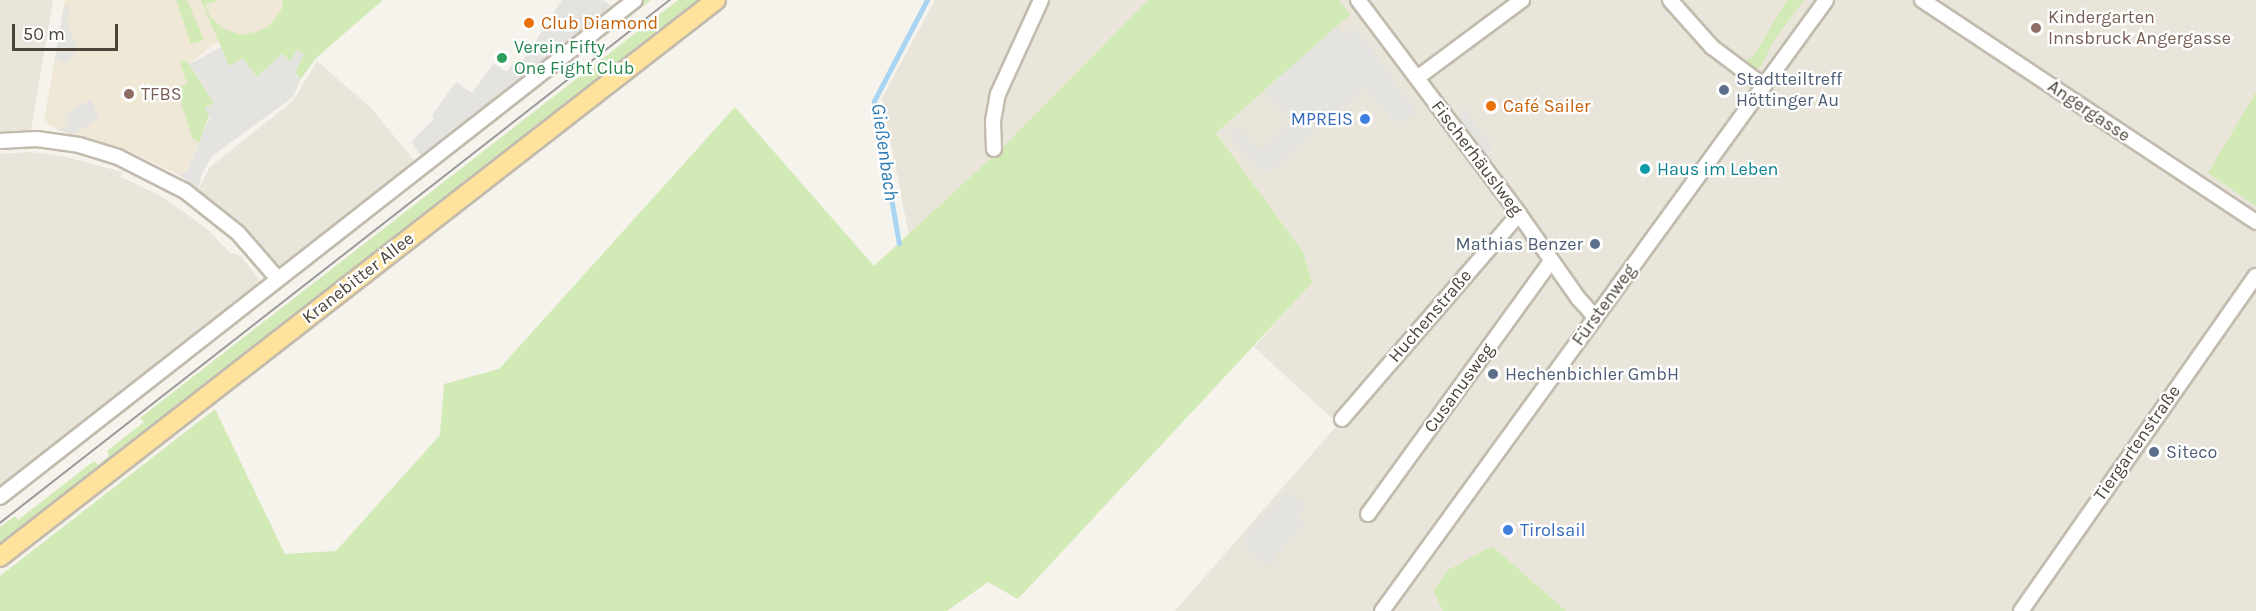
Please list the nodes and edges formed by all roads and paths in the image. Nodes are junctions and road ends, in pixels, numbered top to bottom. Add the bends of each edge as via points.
1 (635, 0) edge
2 (716, 0) edge
3 (1041, 0) edge
4 (1358, 0) edge
5 (1522, 0) edge
6 (1670, 0) edge
7 (1826, 0) edge
8 (1922, 0) edge
9 (1417, 78) junction
10 (1764, 86) junction
11 (0, 141) edge
12 (994, 149) dead end
13 (1519, 214) junction
14 (2256, 222) edge
15 (1551, 261) junction
16 (2256, 276) edge
17 (278, 279) junction
18 (1595, 317) junction
19 (1342, 419) dead end
20 (0, 497) edge
21 (1368, 514) dead end
22 (0, 557) edge
23 (1382, 611) edge
24 (2020, 611) edge

1 - 17 street
2 - 22 main road, Kranebitter Allee
3 - 12 street via 998,94 993,121
4 - 9 street, Fischerhäuslweg
5 - 9 street
6 - 10 street via 1712,47
7 - 10 street, Fürstenweg
8 - 14 street, Angergasse
9 - 13 street, Fischerhäuslweg
10 - 18 street, Fürstenweg
11 - 17 street via 38,139 79,145 118,157 186,191 238,233
13 - 15 street, Fischerhäuslweg
13 - 19 street, Huchenstraße
15 - 18 street, Fischerhäuslweg
15 - 21 street, Cusanusweg
16 - 24 street, Tiergartenstraße
17 - 20 street
18 - 23 street, Fürstenweg

